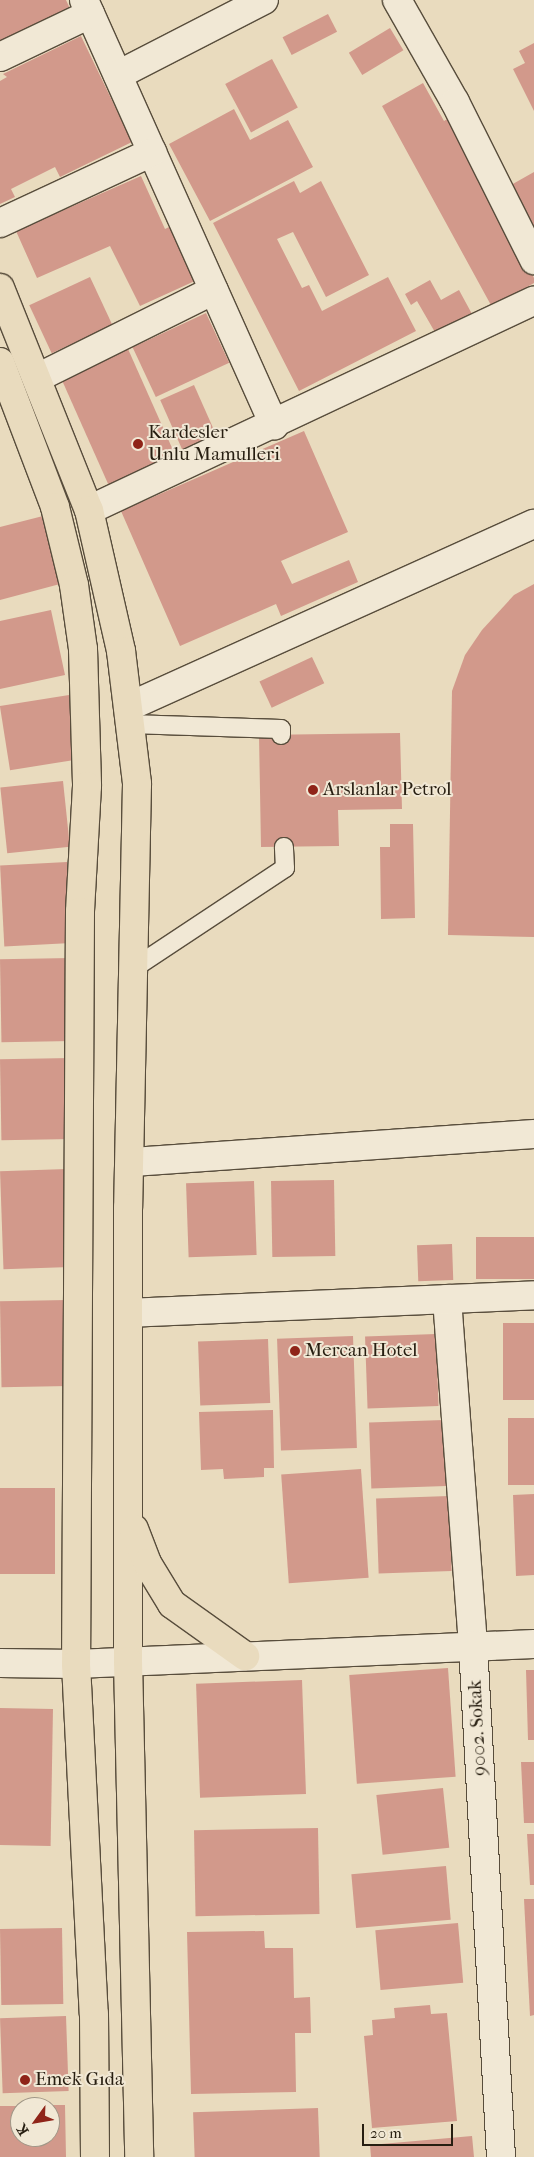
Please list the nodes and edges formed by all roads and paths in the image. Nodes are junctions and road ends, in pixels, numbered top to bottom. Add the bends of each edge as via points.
1 (264, 0) edge
2 (397, 0) edge
3 (87, 7) edge
4 (0, 57) edge
5 (118, 76) junction
6 (152, 152) junction
7 (0, 223) edge
8 (534, 260) edge
9 (0, 288) edge
10 (214, 290) junction
11 (534, 301) edge
12 (0, 362) edge
13 (39, 377) junction
14 (274, 425) junction
15 (89, 510) junction
16 (534, 524) edge
17 (129, 715) junction
18 (281, 734) dead end
19 (284, 846) dead end
20 (134, 968) junction
21 (534, 1134) edge
22 (132, 1162) junction
23 (534, 1295) edge
24 (447, 1298) junction
25 (129, 1313) junction
26 (128, 1515) junction
27 (534, 1644) edge
28 (473, 1645) junction
29 (245, 1656) junction
30 (128, 1661) junction
31 (0, 1663) edge
32 (76, 1664) junction
33 (96, 2157) edge
34 (139, 2157) edge
35 (501, 2157) edge

1 - 5 street
2 - 8 street via 455,102
3 - 4 street
3 - 5 street
5 - 6 street
6 - 7 street
6 - 10 street
9 - 13 main road
10 - 13 street
10 - 14 street
11 - 14 street
12 - 32 main road via 55,507 74,585 83,649 87,786 80,912
13 - 15 main road
14 - 15 street
15 - 17 main road via 121,651
16 - 17 street
17 - 18 lane via 281,729
17 - 20 main road via 137,784
19 - 20 lane via 285,868
20 - 22 main road
21 - 22 street
22 - 25 main road
23 - 24 street
24 - 25 street
24 - 28 street, 9002. Sokak
25 - 26 main road
26 - 29 main road via 147,1563 172,1604
26 - 30 main road
27 - 28 street
28 - 29 street
28 - 35 street, 9002. Sokak
29 - 30 street
30 - 32 street
30 - 34 main road
31 - 32 street
32 - 33 main road via 94,2014

